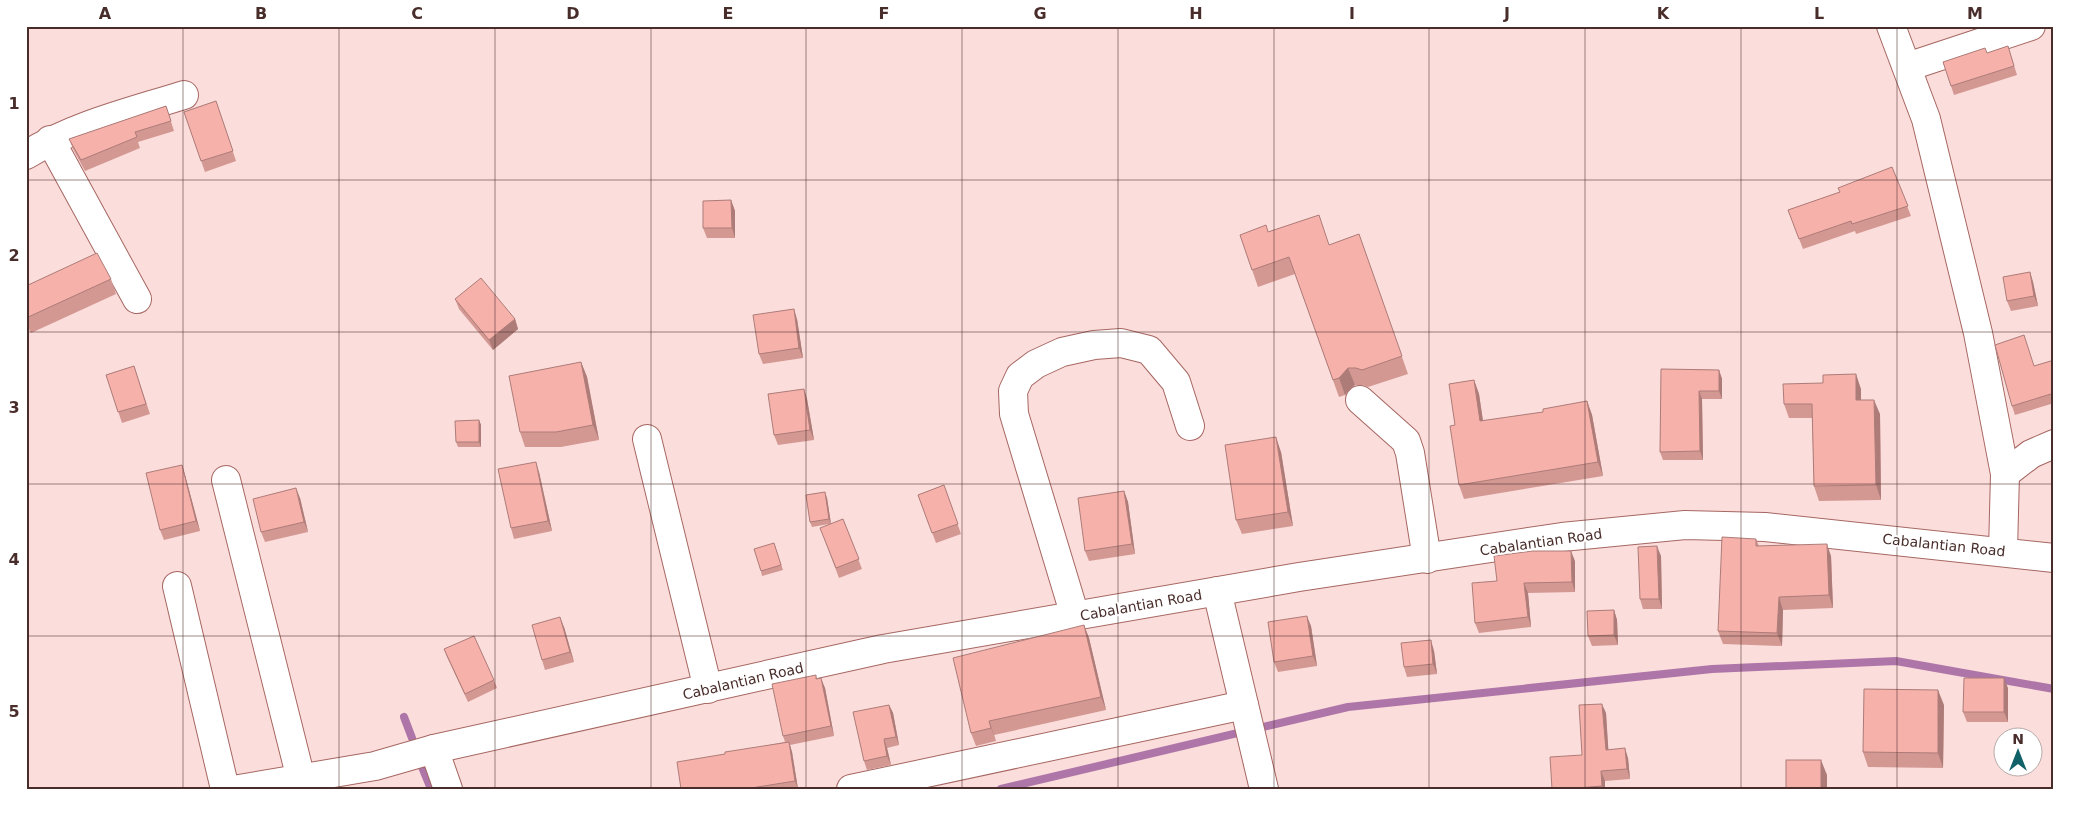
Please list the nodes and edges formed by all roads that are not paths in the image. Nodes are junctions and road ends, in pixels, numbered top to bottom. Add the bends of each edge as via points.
1 (1891, 26) edge
2 (2031, 26) edge
3 (1907, 67) junction
4 (184, 95) dead end
5 (50, 140) junction
6 (26, 155) edge
7 (137, 300) dead end
8 (1360, 400) dead end
9 (1190, 426) dead end
10 (647, 439) dead end
11 (2054, 444) edge
12 (2005, 474) junction
13 (226, 480) dead end
14 (2003, 551) junction
15 (2054, 558) edge
16 (1427, 559) junction
17 (177, 586) dead end
18 (1217, 591) junction
19 (1075, 616) junction
20 (708, 689) junction
21 (1246, 712) junction
22 (434, 749) junction
23 (301, 779) junction
24 (1262, 781) edge
25 (225, 789) edge
26 (239, 789) edge
27 (448, 789) edge
28 (851, 789) edge

1 - 3 street
2 - 3 street
3 - 12 street via 1926,119 1949,208 1978,333
4 - 5 street
5 - 6 street
5 - 7 street
8 - 16 street via 1406,440
9 - 19 street via 1176,382 1149,350 1121,343 1094,345 1062,352 1020,376 1013,391 1014,414
10 - 20 street
11 - 12 street via 2030,454
12 - 14 street
13 - 23 street
14 - 15 street, Cabalantian Road
14 - 16 street, Cabalantian Road via 1765,527 1685,525 1562,537
16 - 18 street, Cabalantian Road
17 - 25 street
18 - 19 street, Cabalantian Road
18 - 21 street
19 - 20 street, Cabalantian Road via 883,649
20 - 22 street, Cabalantian Road
21 - 24 street
21 - 28 street via 1068,744
22 - 23 street, Cabalantian Road via 375,766
22 - 27 street
23 - 26 street, Cabalantian Road

